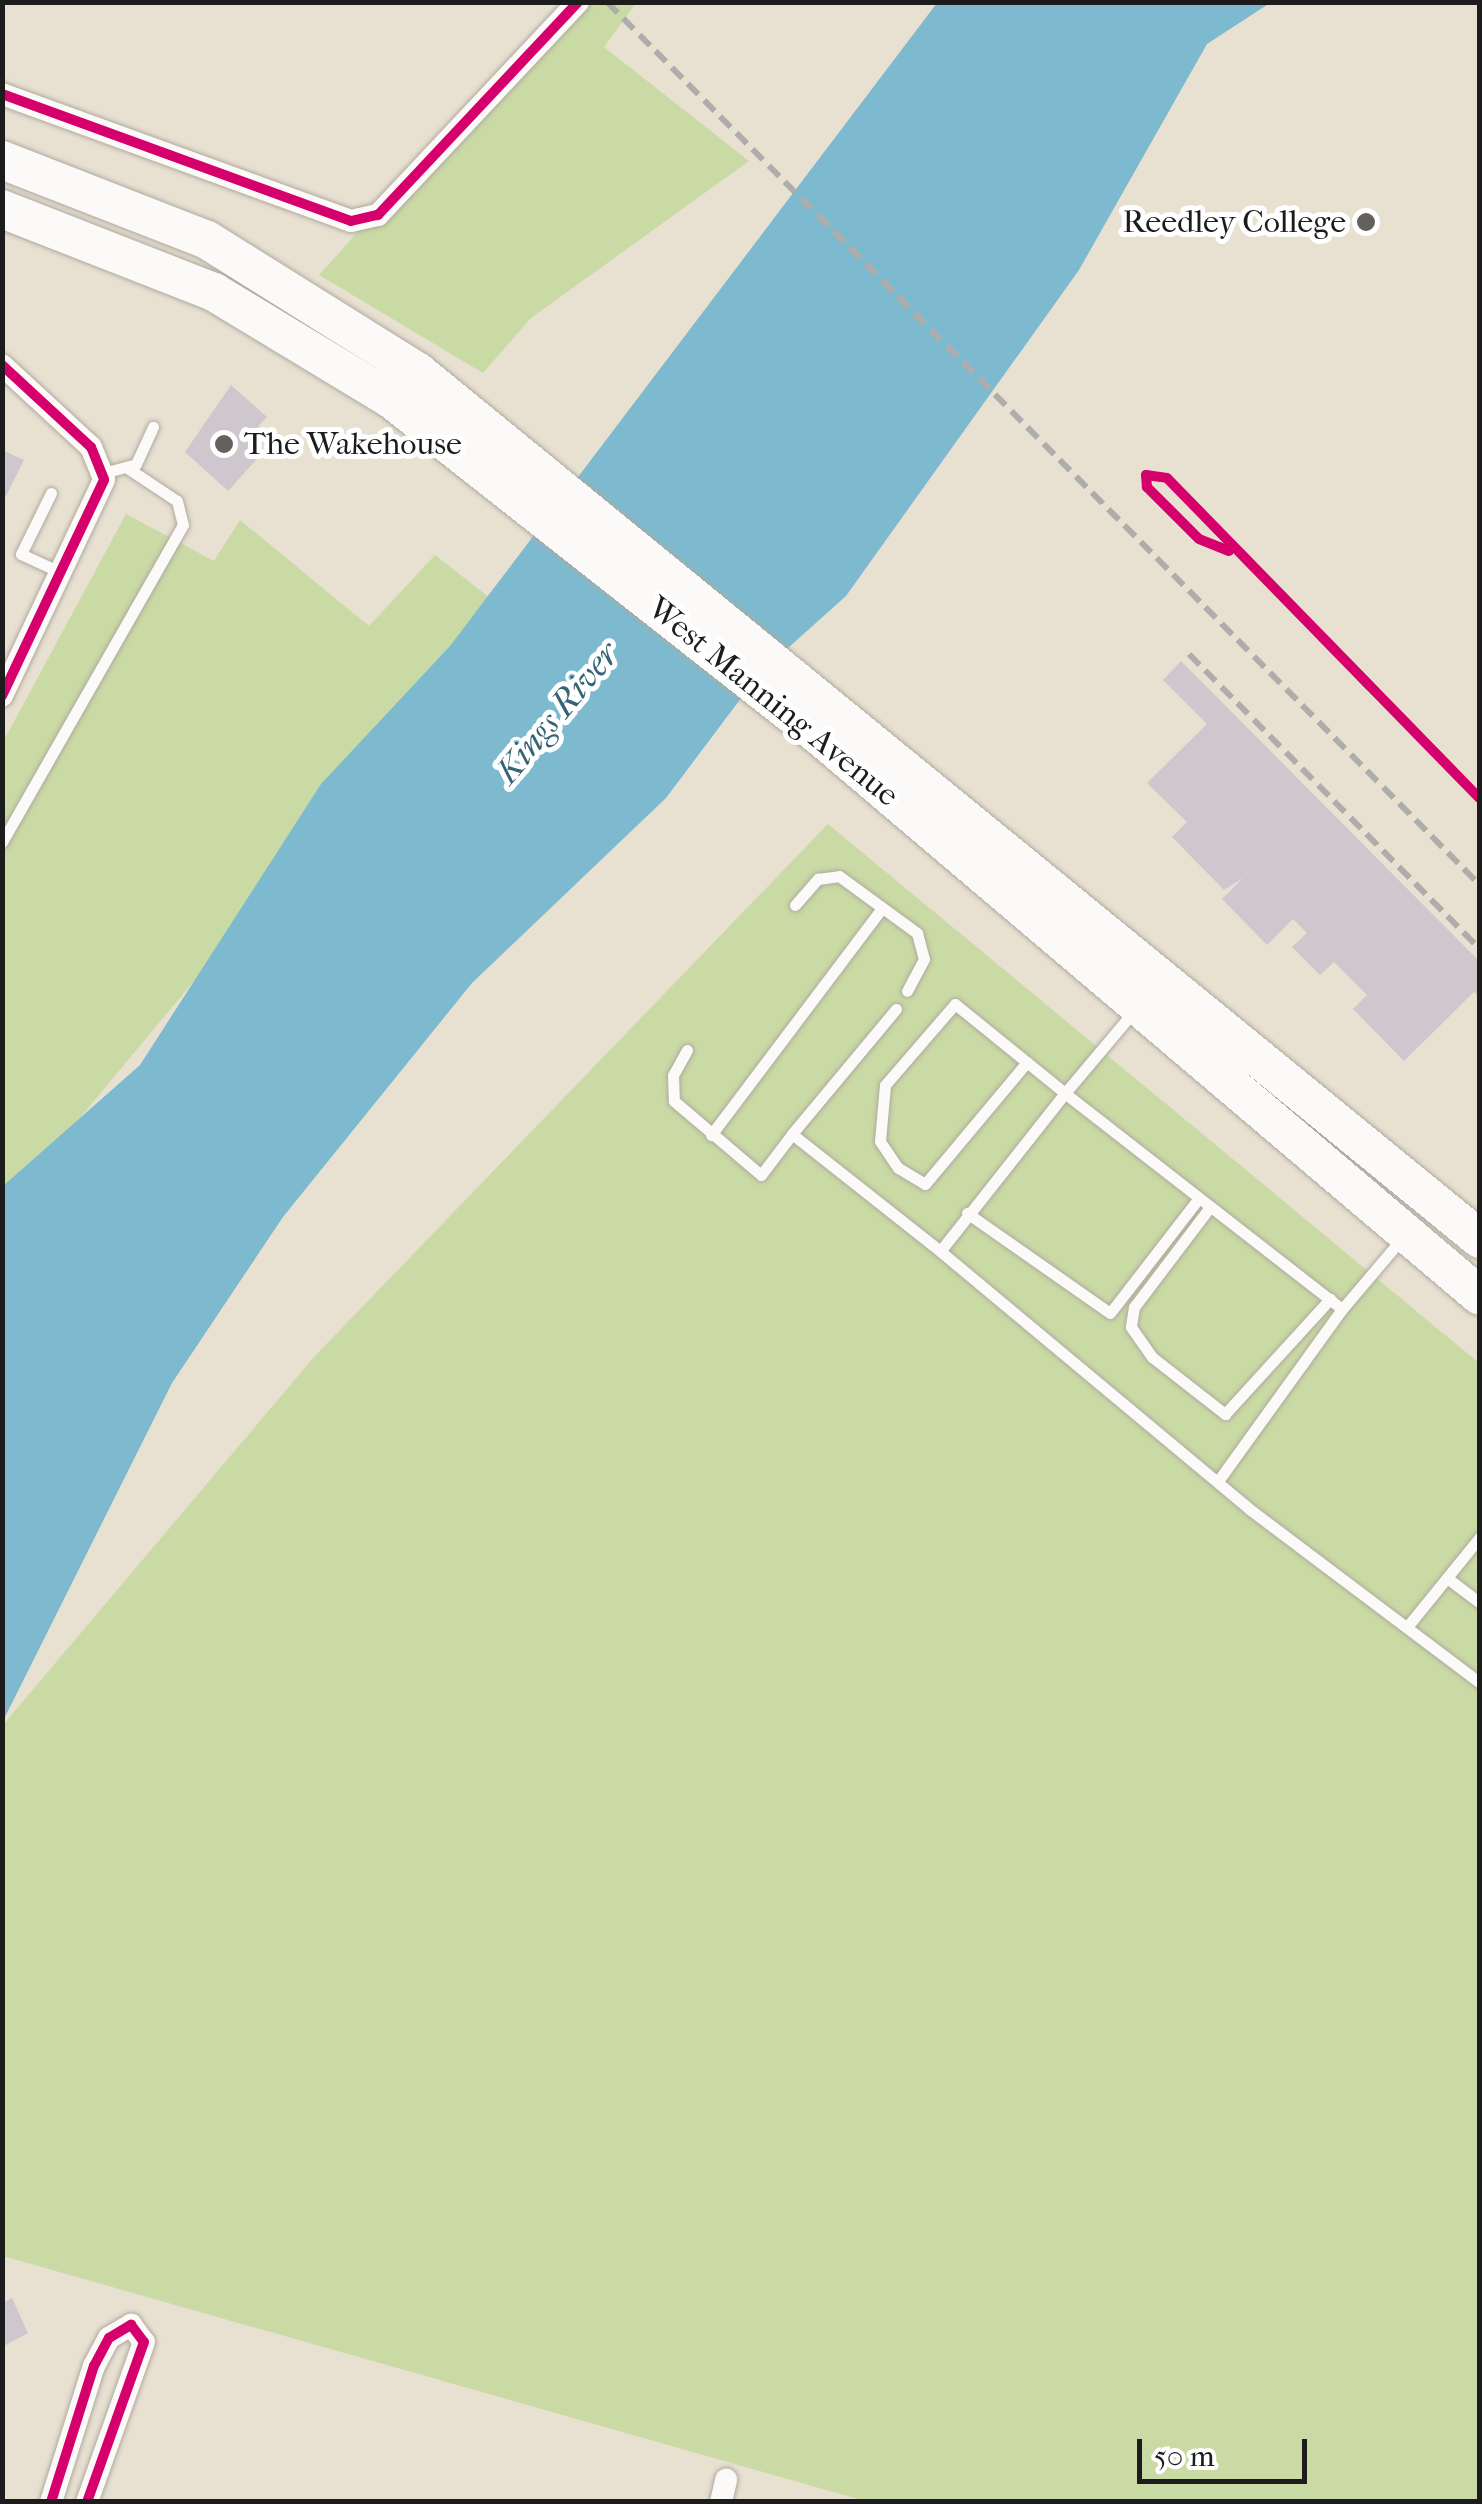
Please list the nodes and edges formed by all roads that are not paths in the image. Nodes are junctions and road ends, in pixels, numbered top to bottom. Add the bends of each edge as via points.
1 (578, 2) edge
2 (2, 94) edge
3 (2, 160) edge
4 (10, 213) edge
5 (2, 366) edge
6 (153, 427) dead end
7 (129, 469) junction
8 (102, 473) junction
9 (52, 492) dead end
10 (64, 574) junction
11 (2, 696) edge
12 (834, 726) junction
13 (2, 842) edge
14 (795, 906) dead end
15 (882, 908) junction
16 (907, 992) dead end
17 (896, 1008) dead end
18 (1137, 1008) junction
19 (687, 1050) dead end
20 (1027, 1062) junction
21 (1065, 1093) junction
22 (711, 1134) junction
23 (792, 1134) junction
24 (1199, 1198) junction
25 (1210, 1207) junction
26 (967, 1213) junction
27 (1404, 1236) junction
28 (1480, 1238) edge
29 (940, 1251) junction
30 (1480, 1296) edge
31 (1330, 1300) junction
32 (1342, 1309) junction
33 (1218, 1481) junction
34 (1480, 1537) edge
35 (1447, 1578) junction
36 (1478, 1604) edge
37 (1407, 1627) junction
38 (1480, 1683) edge
39 (51, 2502) edge
40 (88, 2502) edge

1 - 2 street via 378,215 351,221
3 - 12 main road, West Manning Avenue via 241,258 480,419
4 - 12 main road, West Manning Avenue via 158,266 292,333
5 - 8 street via 91,447
6 - 7 lane
7 - 8 lane
7 - 13 lane via 182,507 182,526
8 - 10 street via 100,502
9 - 10 lane via 22,554
10 - 11 street
12 - 18 main road, West Manning Avenue
12 - 28 main road, West Manning Avenue
14 - 15 lane via 818,879 839,876
15 - 16 lane via 916,933 924,959
15 - 22 lane
17 - 23 lane
18 - 21 lane
18 - 27 main road, West Manning Avenue
19 - 22 lane via 673,1075 674,1101
20 - 20 lane via 925,1184 898,1168 880,1141 884,1086 955,1004
20 - 21 lane
21 - 24 lane
21 - 26 lane
22 - 23 lane via 761,1176
23 - 29 lane
24 - 25 lane
24 - 26 lane via 1110,1312
25 - 31 lane
25 - 31 lane via 1134,1307 1131,1327 1152,1356 1225,1414 1240,1406
26 - 29 lane
27 - 30 main road, West Manning Avenue
27 - 32 lane
29 - 33 lane
31 - 32 lane
32 - 33 lane
33 - 37 lane
34 - 35 lane
35 - 36 lane
35 - 37 lane
37 - 38 lane
39 - 40 street via 94,2366 109,2338 132,2325 144,2342

